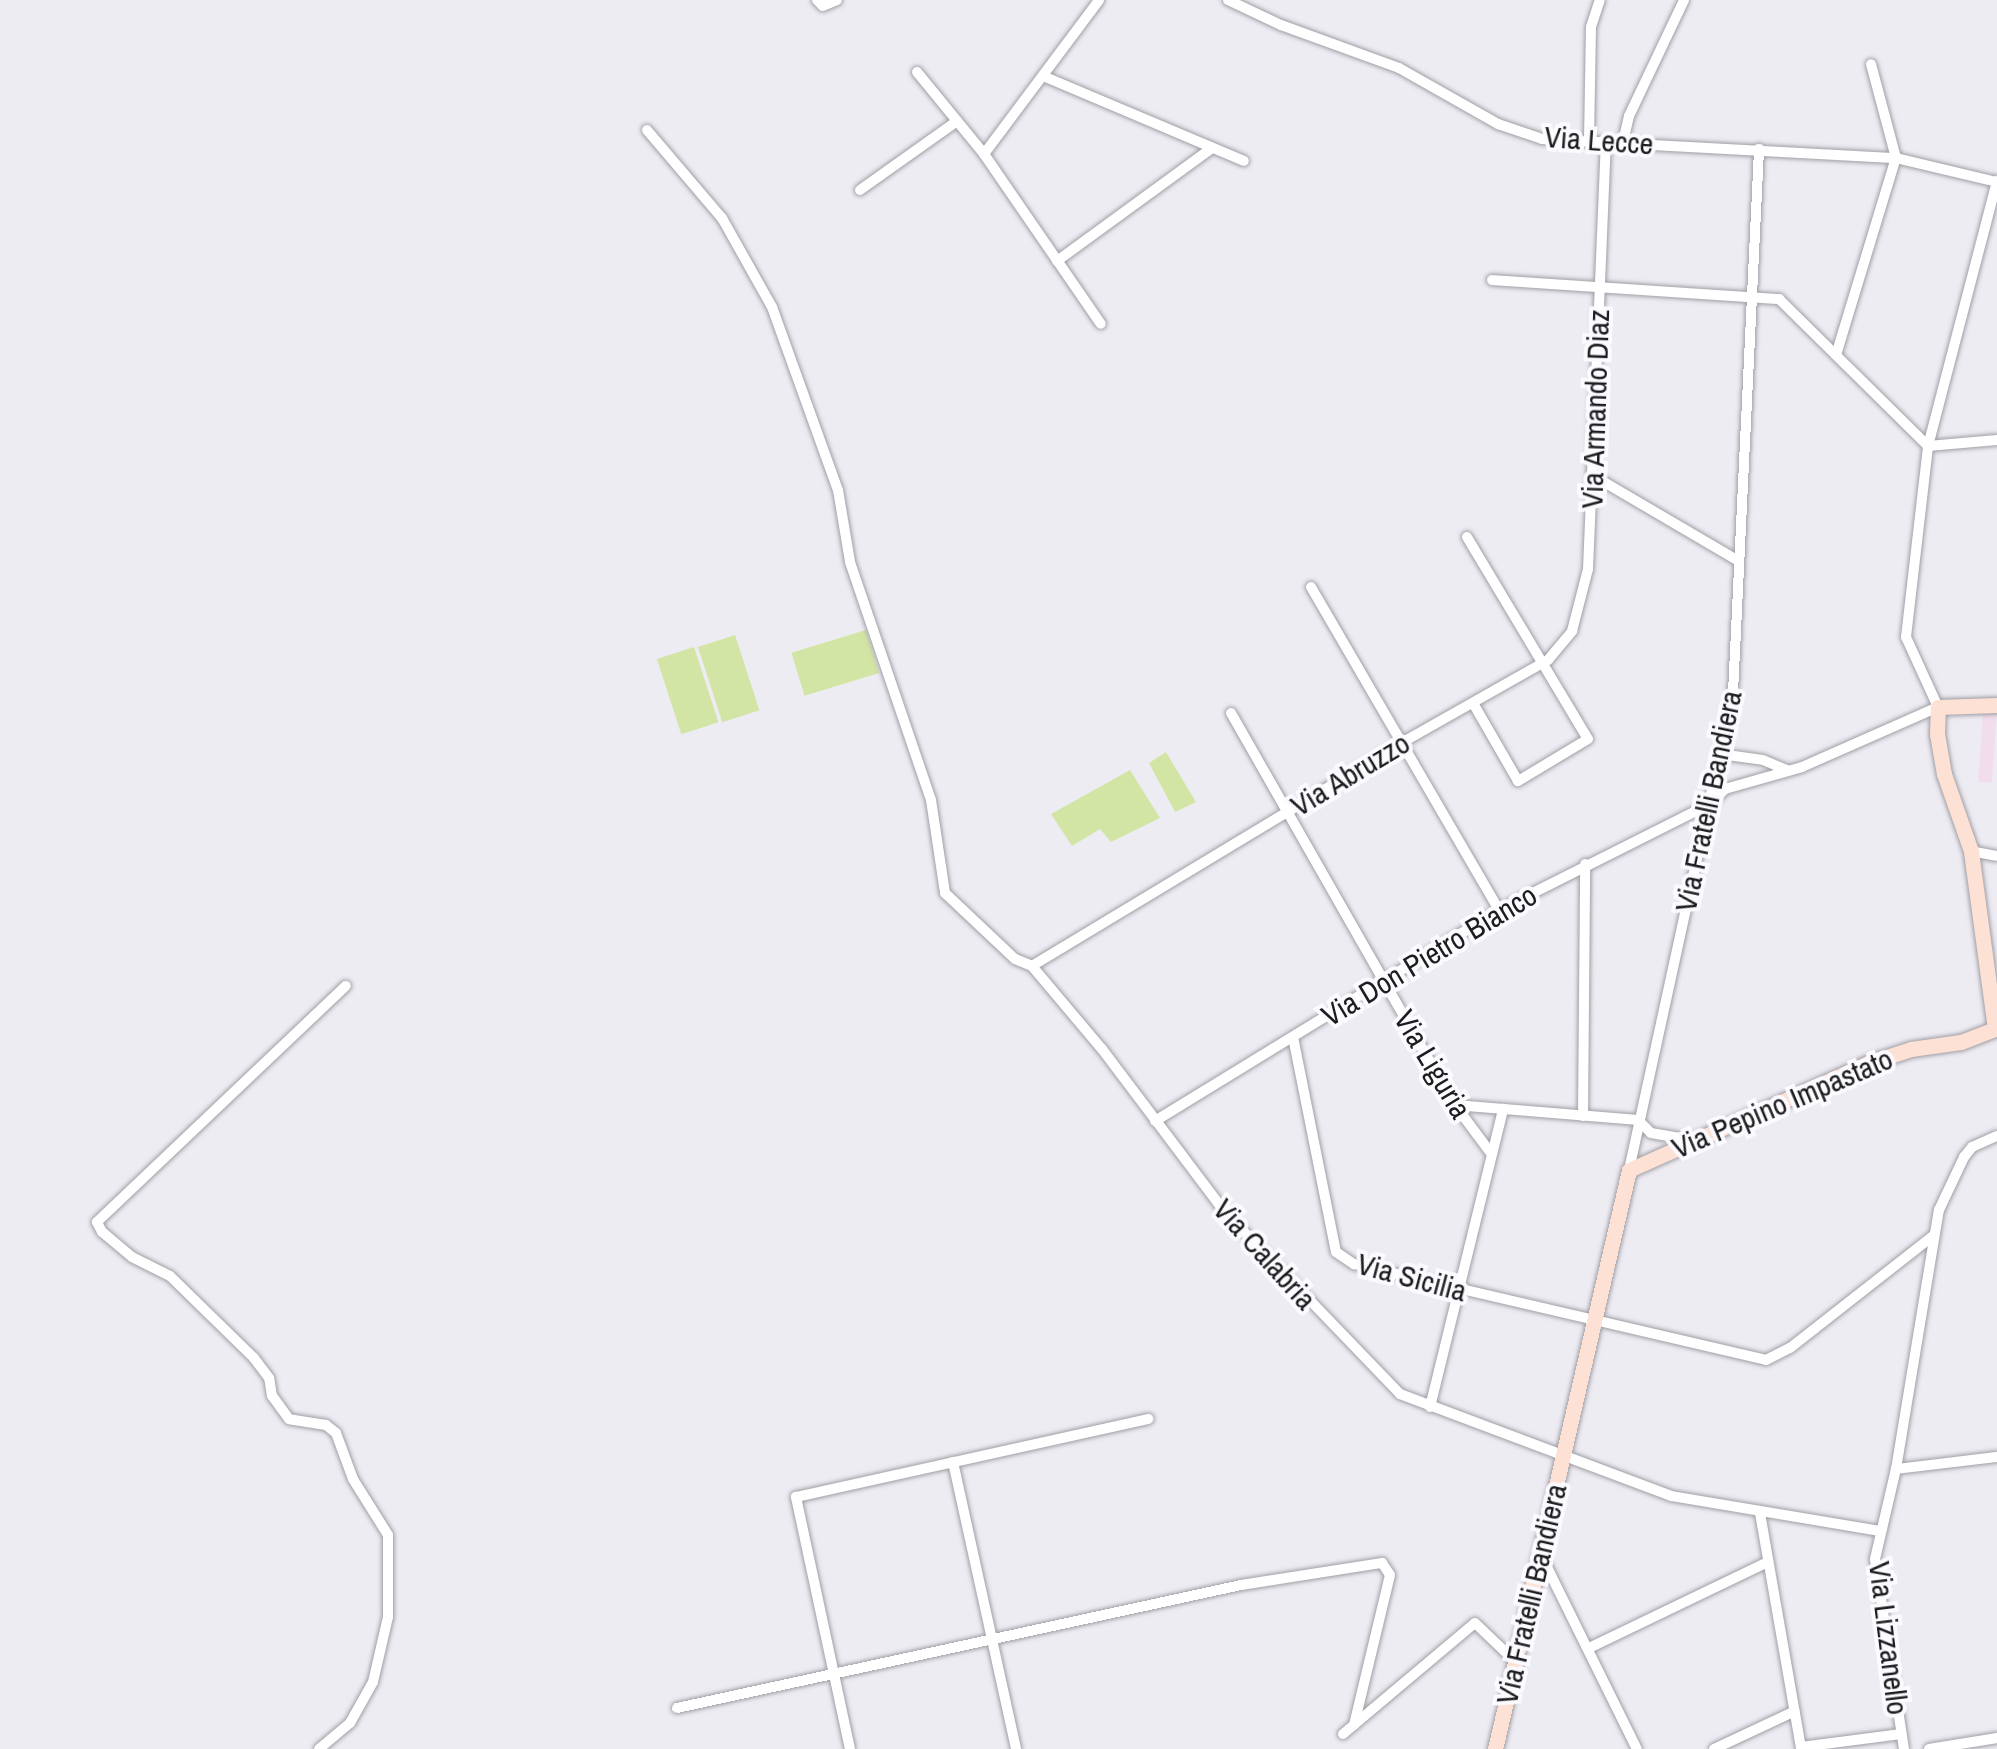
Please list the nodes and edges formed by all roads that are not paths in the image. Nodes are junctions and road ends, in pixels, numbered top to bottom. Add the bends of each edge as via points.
1 (817, 0) edge
2 (837, 0) edge
3 (1098, 0) edge
4 (1228, 0) edge
5 (1600, 0) edge
6 (1684, 0) edge
7 (1871, 64) dead end
8 (917, 72) dead end
9 (1043, 76) junction
10 (957, 121) junction
11 (647, 130) dead end
12 (1589, 141) junction
13 (1606, 142) junction
14 (1622, 142) junction
15 (1212, 148) junction
16 (1758, 149) junction
17 (984, 154) junction
18 (1896, 158) junction
19 (1244, 160) dead end
20 (1996, 182) edge
21 (860, 190) dead end
22 (1057, 261) junction
23 (1492, 280) dead end
24 (1600, 287) junction
25 (1752, 296) junction
26 (1101, 324) dead end
27 (1836, 355) junction
28 (1997, 440) edge
29 (1929, 443) junction
30 (1592, 476) junction
31 (1467, 537) dead end
32 (1738, 560) junction
33 (1311, 586) dead end
34 (1544, 662) junction
35 (1472, 703) junction
36 (1997, 705) edge
37 (1938, 707) junction
38 (1231, 713) dead end
39 (1402, 742) junction
40 (1720, 754) junction
41 (1788, 770) junction
42 (1710, 804) junction
43 (1286, 813) junction
44 (1971, 851) junction
45 (1997, 856) edge
46 (1585, 864) junction
47 (1498, 910) junction
48 (1032, 966) junction
49 (1384, 982) junction
50 (346, 986) dead end
51 (1996, 1031) edge
52 (1293, 1037) junction
53 (1456, 1105) junction
54 (1503, 1109) junction
55 (1583, 1116) junction
56 (1638, 1120) junction
57 (1155, 1121) junction
58 (1997, 1136) edge
59 (1691, 1140) junction
60 (1490, 1152) junction
61 (1628, 1170) junction
62 (1933, 1236) junction
63 (1459, 1290) junction
64 (1596, 1323) junction
65 (1430, 1407) junction
66 (1148, 1419) dead end
67 (1997, 1457) edge
68 (1562, 1458) junction
69 (953, 1462) junction
70 (1896, 1469) junction
71 (1760, 1514) junction
72 (1881, 1531) junction
73 (1540, 1554) junction
74 (1768, 1562) junction
75 (990, 1640) junction
76 (1588, 1648) junction
77 (1516, 1662) junction
78 (832, 1674) junction
79 (678, 1708) dead end
80 (1795, 1710) junction
81 (1354, 1725) junction
82 (1343, 1734) dead end
83 (1902, 1734) junction
84 (1997, 1738) edge
85 (1801, 1748) edge
86 (320, 1749) edge
87 (850, 1749) edge
88 (1016, 1749) edge
89 (1496, 1749) edge
90 (1636, 1749) edge
91 (1714, 1749) edge
92 (1904, 1749) edge
93 (1929, 1749) edge

1 - 2 street via 822,6
3 - 9 street
4 - 12 street, Via Lecce via 1400,68 1498,124 1542,139
5 - 12 street via 1591,28
6 - 14 street
7 - 18 street
8 - 10 street
9 - 15 street
9 - 17 street
10 - 17 street
10 - 21 street
11 - 48 street, Via Calabria via 722,218 772,307 838,490 850,562 931,800 944,893
12 - 13 street, Via Lecce
13 - 14 street, Via Lecce
13 - 24 street, Via Armando Diaz
14 - 16 street, Via Lecce
15 - 19 street
15 - 22 street
16 - 18 street, Via Lecce
16 - 25 street, Via Fratelli Bandiera
17 - 22 street
18 - 20 street, Via Lecce
18 - 27 street
20 - 29 street
22 - 26 street
23 - 24 street
24 - 25 street
24 - 30 street, Via Armando Diaz
25 - 27 street via 1778,299
25 - 32 street, Via Fratelli Bandiera
27 - 29 street
28 - 29 street
29 - 37 street via 1906,637
30 - 32 street
30 - 34 street, Via Armando Diaz via 1585,591 1572,631
31 - 34 street
32 - 40 street, Via Fratelli Bandiera via 1733,694
33 - 39 street
34 - 35 street, Via Abruzzo
34 - 35 street via 1588,740 1518,781
35 - 39 street, Via Abruzzo
36 - 37 street
37 - 41 street, Via Don Pietro Bianco
37 - 44 street via 1938,749
38 - 43 street, Via Liguria
39 - 43 street, Via Abruzzo
39 - 47 street
40 - 41 street
40 - 42 street, Via Fratelli Bandiera
41 - 42 street, Via Don Pietro Bianco via 1742,780
42 - 46 street, Via Don Pietro Bianco
42 - 56 street, Via Fratelli Bandiera
43 - 48 street, Via Abruzzo
43 - 49 street, Via Liguria
44 - 45 street
44 - 51 street
46 - 47 street, Via Don Pietro Bianco
46 - 55 street
47 - 49 street, Via Don Pietro Bianco
48 - 57 street, Via Calabria
49 - 52 street, Via Don Pietro Bianco
49 - 53 street, Via Liguria
50 - 86 street via 98,1222 132,1257 170,1276 254,1358 289,1419 326,1424 336,1433 353,1479 388,1535 388,1616 373,1682 350,1722
51 - 59 street, Via Pepino Impastato via 1868,1063
52 - 57 street, Via Don Pietro Bianco
52 - 63 street, Via Sicilia via 1340,1258
53 - 54 street
53 - 60 street, Via Liguria
54 - 55 street
54 - 60 street
55 - 56 street
56 - 59 street via 1651,1133
56 - 61 street, Via Fratelli Bandiera
57 - 65 street, Via Calabria via 1224,1211 1337,1333 1387,1384
58 - 62 street, Via Lizzanello via 1972,1147 1955,1171
59 - 61 street, Via Pepino Impastato
60 - 63 street
61 - 64 street, Via Fratelli Bandiera
62 - 64 street, Via Sicilia via 1778,1357 1760,1360
62 - 70 street, Via Lizzanello
63 - 64 street, Via Sicilia
63 - 65 street
64 - 68 street, Via Fratelli Bandiera
65 - 68 street, Via Calabria
66 - 69 street
67 - 70 street
68 - 71 street, Via Calabria via 1672,1496
68 - 73 street, Via Fratelli Bandiera
69 - 75 street
69 - 78 street via 796,1496
70 - 72 street, Via Lizzanello
71 - 72 street, Via Calabria
71 - 74 street
72 - 83 street, Via Lizzanello via 1875,1559
73 - 76 street
73 - 77 street, Via Fratelli Bandiera
74 - 76 street
74 - 80 street
75 - 78 street
75 - 81 street via 1382,1563 1390,1575
75 - 88 street
76 - 90 street
77 - 81 street via 1475,1623
77 - 89 street, Via Fratelli Bandiera
78 - 79 street
78 - 87 street
80 - 85 street
80 - 91 street
81 - 82 street
83 - 85 street
83 - 92 street, Via Lizzanello
84 - 93 street

